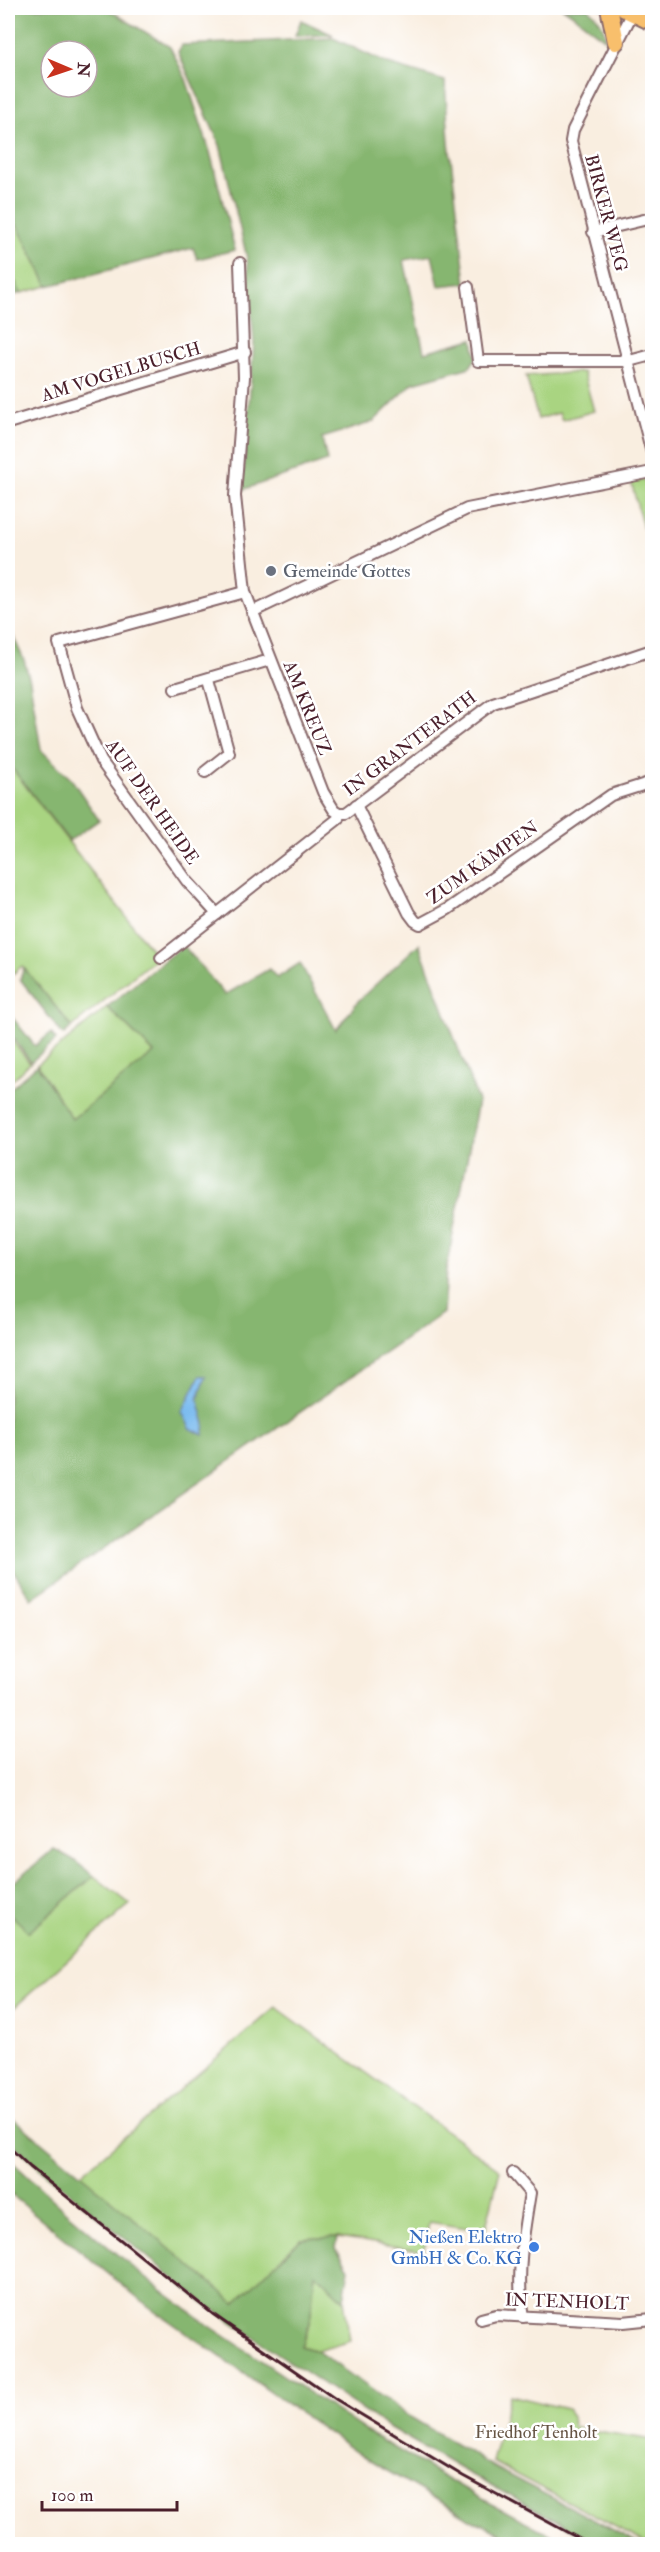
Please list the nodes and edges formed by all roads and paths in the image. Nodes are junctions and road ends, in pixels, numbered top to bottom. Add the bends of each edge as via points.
1 (609, 8) edge
2 (628, 10) edge
3 (652, 22) edge
4 (616, 42) junction
5 (652, 218) edge
6 (593, 232) junction
7 (240, 262) dead end
8 (468, 287) dead end
9 (245, 352) junction
10 (652, 355) edge
11 (629, 361) junction
12 (8, 423) edge
13 (652, 453) edge
14 (652, 472) edge
15 (245, 592) junction
16 (252, 612) junction
17 (652, 650) edge
18 (270, 660) junction
19 (210, 680) junction
20 (175, 688) dead end
21 (205, 772) dead end
22 (652, 782) edge
23 (356, 805) junction
24 (339, 813) junction
25 (217, 914) junction
26 (161, 958) dead end
27 (513, 2173) dead end
28 (524, 2317) junction
29 (481, 2319) dead end
30 (652, 2319) edge

1 - 4 main road
2 - 3 main road
2 - 4 street, BIRKER WEG
4 - 6 street, BIRKER WEG via 571,141
5 - 6 street
6 - 11 street, BIRKER WEG
7 - 9 street
8 - 11 street via 478,361
9 - 12 street, AM VOGELBUSCH
9 - 15 street via 235,496
10 - 11 street
11 - 13 street, BIRKER WEG
14 - 16 street via 467,509
15 - 16 street
15 - 25 street, AUF DER HEIDE via 59,643 77,708 100,761 187,881
16 - 18 street, AM KREUZ
17 - 23 street, IN GRANTERATH via 492,703
18 - 19 street
18 - 24 street, AM KREUZ via 323,792
19 - 20 street
19 - 21 street via 229,753
22 - 23 street, ZUM KÄMPEN via 611,795 448,909 420,924 409,914
23 - 24 street, IN GRANTERATH
24 - 25 street, IN GRANTERATH via 338,819
25 - 26 street, IN GRANTERATH
27 - 28 street via 530,2193 521,2248 519,2292
28 - 29 street, IN TENHOLT via 487,2315
28 - 30 street, IN TENHOLT via 623,2322

